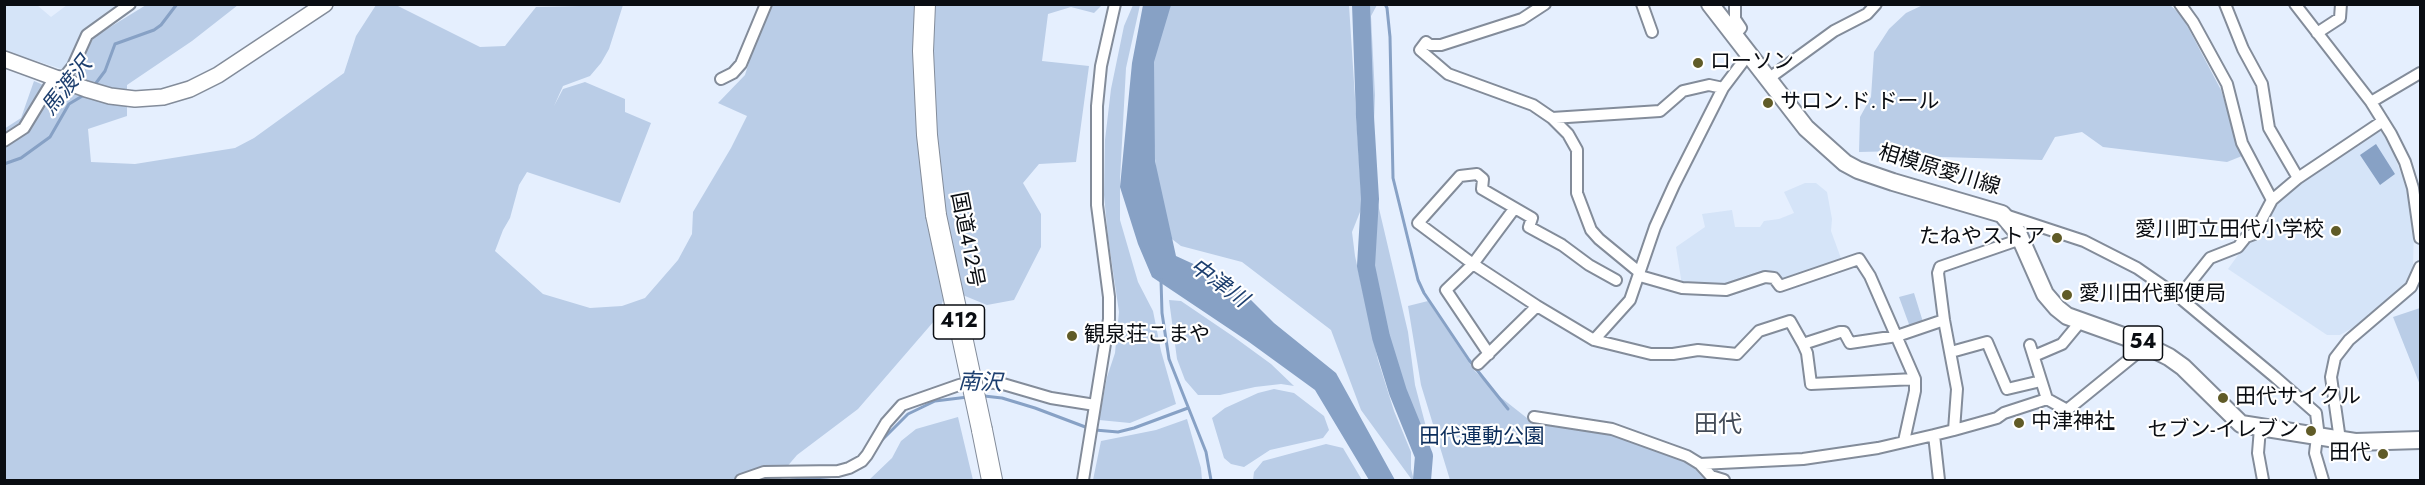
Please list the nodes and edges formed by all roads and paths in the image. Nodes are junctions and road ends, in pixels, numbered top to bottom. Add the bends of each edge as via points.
1 (130, 4) edge
2 (325, 4) edge
3 (766, 4) edge
4 (925, 4) edge
5 (1115, 4) edge
6 (1545, 4) edge
7 (1642, 4) edge
8 (1710, 4) edge
9 (1735, 4) edge
10 (1876, 4) edge
11 (2180, 4) edge
12 (2225, 4) edge
13 (2295, 4) edge
14 (2341, 4) edge
15 (1652, 32) dead end
16 (2316, 33) junction
17 (1734, 36) junction
18 (1748, 55) junction
19 (4, 59) edge
20 (2421, 73) edge
21 (721, 78) dead end
22 (60, 79) junction
23 (1768, 79) junction
24 (1723, 88) junction
25 (2371, 102) junction
26 (1552, 118) junction
27 (2383, 121) junction
28 (4, 141) edge
29 (2298, 178) junction
30 (2272, 200) junction
31 (1514, 209) junction
32 (2002, 214) junction
33 (2421, 238) edge
34 (2021, 239) junction
35 (1473, 264) junction
36 (2421, 267) edge
37 (1639, 274) junction
38 (1616, 280) dead end
39 (2179, 297) junction
40 (1537, 306) junction
41 (1944, 320) junction
42 (2081, 321) junction
43 (1897, 336) junction
44 (1594, 340) junction
45 (1803, 344) junction
46 (2030, 345) dead end
47 (2147, 345) junction
48 (1951, 352) junction
49 (1489, 354) junction
50 (2034, 356) junction
51 (1478, 364) dead end
52 (1915, 379) junction
53 (2041, 381) junction
54 (2047, 399) junction
55 (1094, 409) junction
56 (1534, 417) dead end
57 (2260, 428) junction
58 (1954, 430) junction
59 (1934, 435) junction
60 (2316, 437) junction
61 (2340, 440) junction
62 (2421, 440) edge
63 (1904, 441) junction
64 (1700, 464) junction
65 (741, 480) edge
66 (992, 480) edge
67 (1083, 480) edge
68 (1724, 480) edge
69 (1939, 480) edge
70 (2263, 480) edge
71 (2323, 480) edge

1 - 22 street via 87,35 73,66
2 - 22 street via 218,75 163,97 125,98
3 - 21 street via 741,64
4 - 66 highway, 国道412号 / 412, bridge via 928,155 936,215
5 - 55 street via 1098,93 1097,205 1110,312
6 - 26 street via 1522,19 1441,45 1425,42 1420,50 1448,74 1533,105
7 - 15 street
8 - 17 main road, 相模原愛川線
9 - 17 street via 1735,19 1741,28
10 - 23 street via 1867,14 1834,32
11 - 30 street via 2227,84 2242,143
12 - 29 street via 2243,49 2255,64 2269,129
13 - 16 street
14 - 16 street via 2340,18
16 - 25 street
17 - 18 main road, 相模原愛川線
18 - 23 main road, 相模原愛川線
18 - 24 street
19 - 22 street
20 - 25 street
22 - 28 street via 24,128
23 - 32 main road, 相模原愛川線 via 1806,129 1845,163 1893,182
24 - 26 street via 1709,85 1683,91 1660,111
24 - 37 street via 1655,227
25 - 27 street
26 - 37 street via 1577,150 1576,194 1591,230
27 - 29 street
27 - 33 street via 2409,172
29 - 30 street
30 - 39 street via 2254,234 2238,247 2210,258
31 - 35 street
31 - 35 street via 1482,189 1483,179 1477,174 1460,176 1418,224
31 - 38 street via 1532,218 1529,227
32 - 34 main road, 相模原愛川線 / 54
32 - 39 street via 2094,246 2137,268
34 - 41 street via 1940,267
34 - 42 main road, 相模原愛川線 / 54 via 2048,300 2062,313
35 - 40 street
35 - 49 street via 1446,290
36 - 61 street via 2411,287 2349,340 2335,358 2331,377
37 - 43 street via 1682,288 1726,290 1766,277 1774,278 1780,286 1859,259
37 - 44 street via 1630,300
39 - 60 street via 2314,410 2318,423
40 - 44 street
40 - 49 street
41 - 43 street
41 - 48 street
42 - 47 main road, 相模原愛川線 / 54
42 - 50 street via 2062,344
43 - 45 street via 1850,343 1840,332
43 - 52 street
44 - 45 street via 1651,354 1698,350 1737,354 1759,331 1790,321
45 - 52 street via 1811,384
46 - 50 street
47 - 54 street via 2067,410
47 - 57 main road, 相模原愛川線 / 54 via 2183,367 2241,424
48 - 53 street via 1988,342 2007,389
48 - 58 street via 1957,389
49 - 51 street
50 - 53 street
52 - 63 street
53 - 54 street
54 - 58 street
55 - 65 street via 1003,384 969,383 902,405 862,461 849,468 764,472
55 - 67 street
56 - 64 street via 1612,429
57 - 60 main road, 相模原愛川線 / 54
57 - 70 street via 2258,453
58 - 59 street
59 - 63 street
59 - 69 street
60 - 61 main road, 54
60 - 71 street via 2315,453
61 - 62 main road, 54 via 2370,444
63 - 64 street via 1803,459
64 - 68 street via 1711,476

